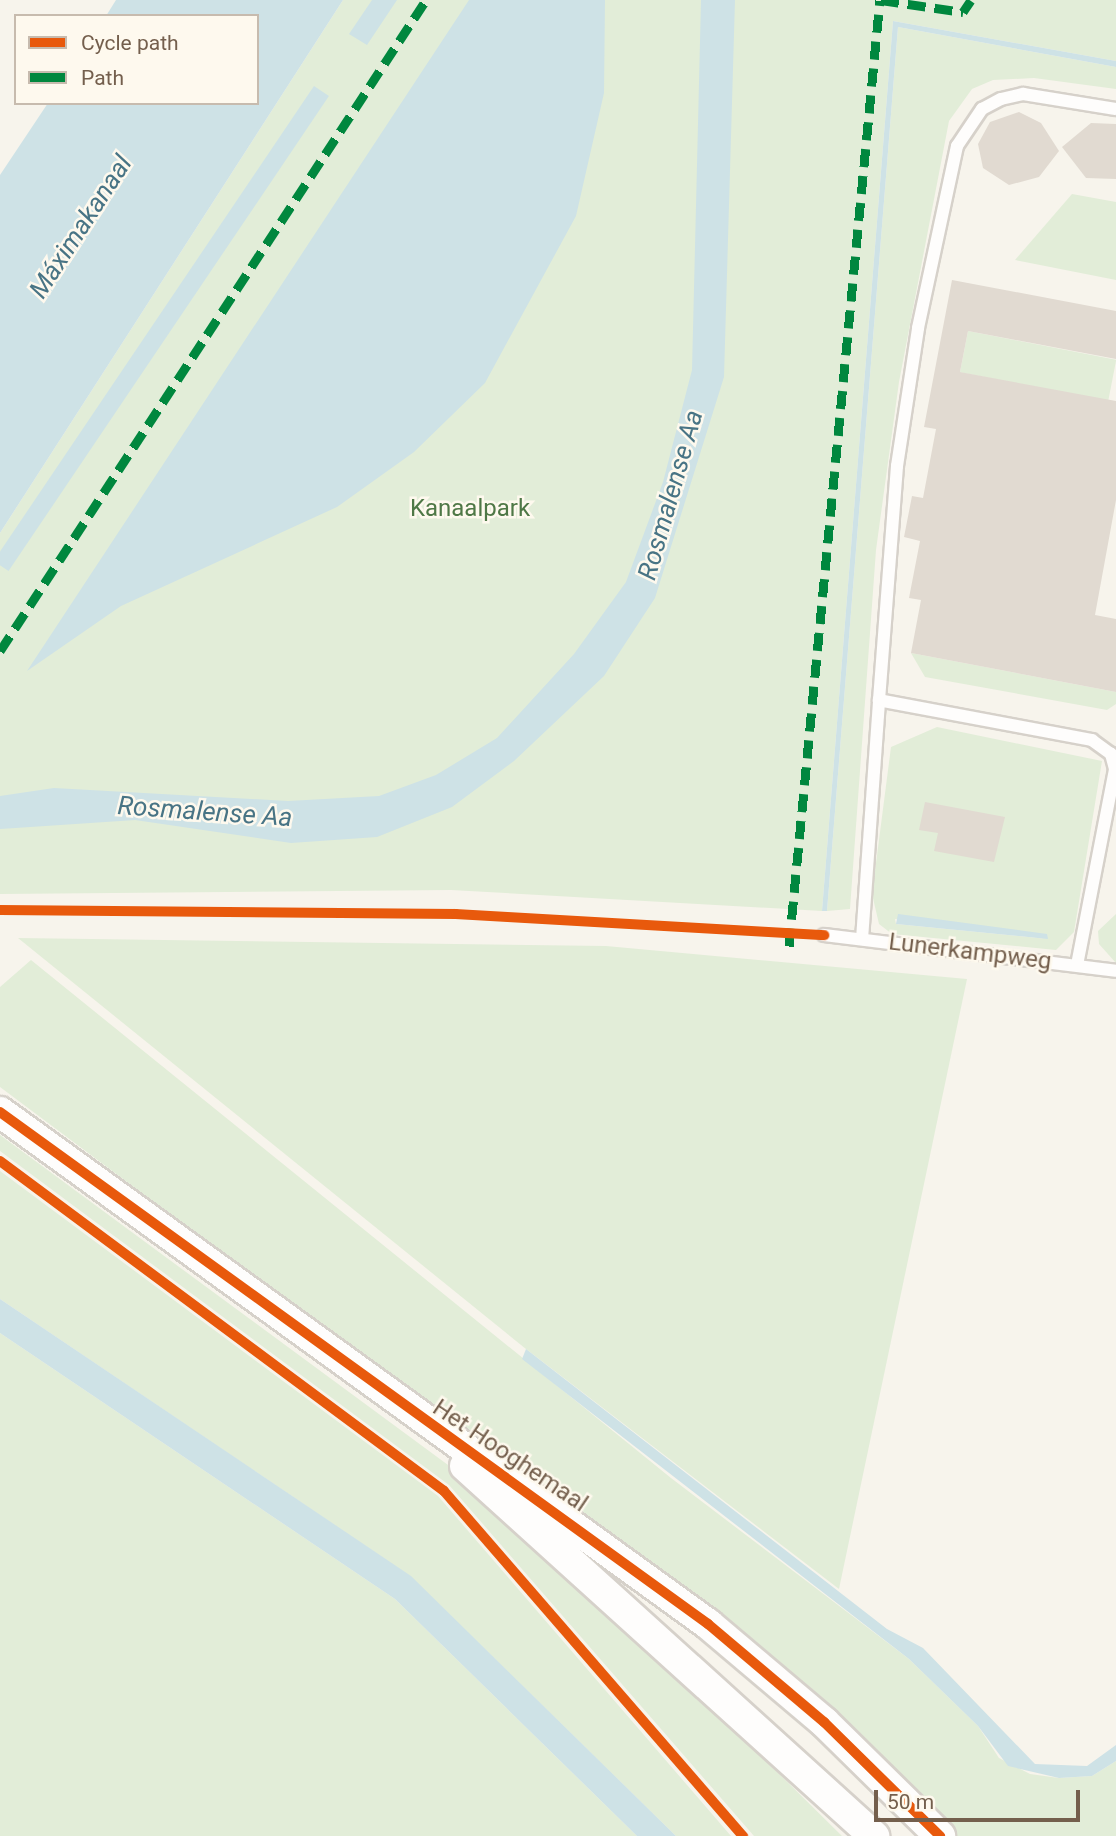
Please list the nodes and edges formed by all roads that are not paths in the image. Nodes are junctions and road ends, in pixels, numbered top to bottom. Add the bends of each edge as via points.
1 (1116, 108) edge
2 (879, 700) junction
3 (1114, 752) edge
4 (824, 935) dead end
5 (862, 939) junction
6 (1077, 965) junction
7 (1116, 971) edge
8 (0, 1112) edge
9 (403, 1409) junction
10 (874, 1836) edge
11 (940, 1836) edge

1 - 2 lane via 1023,94 982,109 957,145 918,328 897,466
2 - 3 lane via 1092,740
2 - 5 lane
3 - 6 lane via 1115,769
4 - 5 lane, Lunerkampweg
5 - 6 lane, Lunerkampweg
6 - 7 lane, Lunerkampweg
8 - 9 street, Het Hooghemaal
9 - 10 street, Het Hooghemaal
9 - 11 street, Het Hooghemaal via 519,1484 708,1624 824,1722

